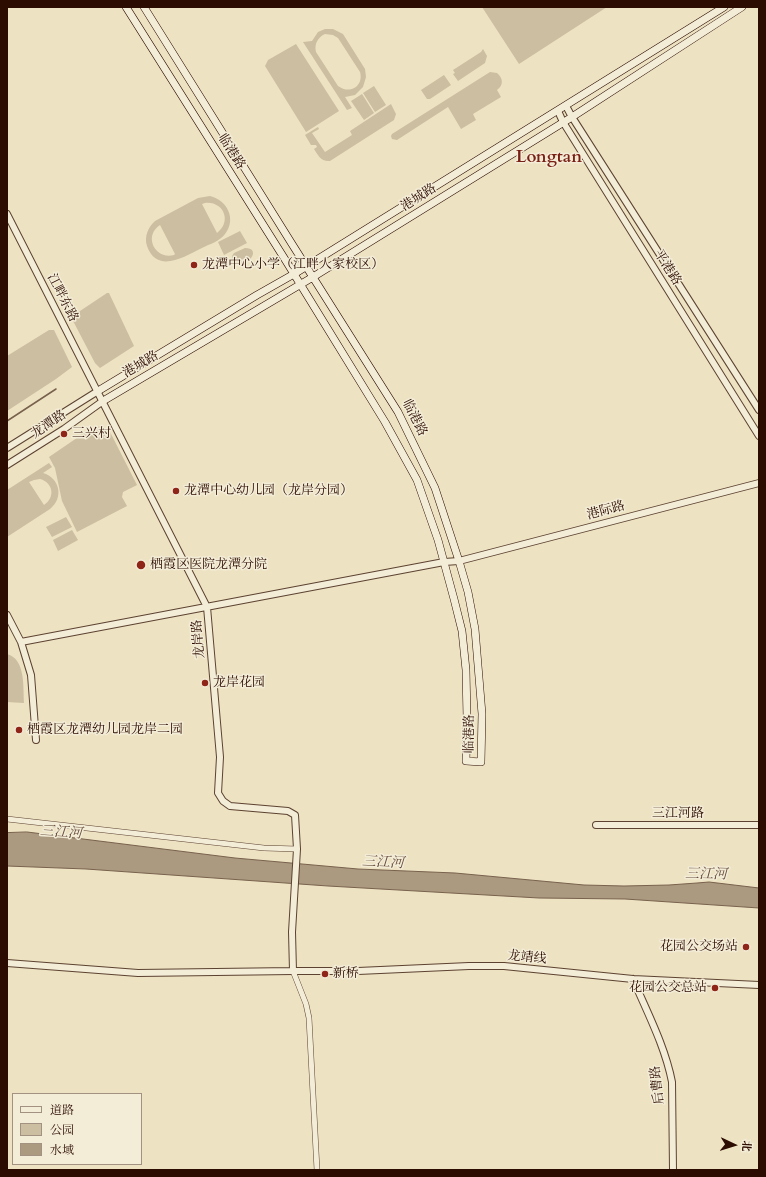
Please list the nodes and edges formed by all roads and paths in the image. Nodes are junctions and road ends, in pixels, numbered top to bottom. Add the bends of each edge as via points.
1 (126, 7) edge
2 (144, 7) edge
3 (724, 7) edge
4 (742, 7) edge
5 (566, 106) junction
6 (558, 111) junction
7 (572, 117) junction
8 (563, 122) junction
9 (7, 214) edge
10 (306, 266) junction
11 (294, 274) junction
12 (313, 278) junction
13 (300, 285) junction
14 (98, 391) junction
15 (103, 401) junction
16 (759, 410) edge
17 (759, 436) edge
18 (7, 448) edge
19 (7, 465) edge
20 (759, 483) edge
21 (459, 561) junction
22 (444, 562) junction
23 (207, 607) junction
24 (7, 615) edge
25 (22, 642) junction
26 (36, 740) dead end
27 (7, 819) edge
28 (596, 825) dead end
29 (759, 826) edge
30 (297, 849) junction
31 (7, 963) edge
32 (293, 971) junction
33 (633, 979) junction
34 (759, 985) edge
35 (317, 1170) edge
36 (673, 1170) edge

1 - 11 main road, 临港路
2 - 10 main road, 临港路
3 - 5 main road, 港城路
4 - 7 main road, 港城路
5 - 6 main road, 港城路
5 - 7 street, 平港路
6 - 8 street, 平港路
6 - 10 main road, 港城路
7 - 8 main road, 港城路
7 - 16 street, 平港路
8 - 12 main road, 港城路
8 - 17 street, 平港路
9 - 14 street, 江畔东路
10 - 11 main road, 港城路
10 - 12 main road, 临港路
11 - 13 main road, 临港路
11 - 14 main road, 港城路
12 - 13 main road, 港城路
12 - 21 main road, 临港路 via 398,412 435,488
13 - 15 main road, 港城路
13 - 22 main road, 临港路 via 385,422 417,480
14 - 15 street, 龙岸路
14 - 18 street, 龙潭路
15 - 19 street, 龙潭路
15 - 23 street, 龙岸路
20 - 21 street, 港际路
21 - 22 street, 港际路
21 - 22 main road, 临港路 via 475,629 480,673 481,762 466,761 466,670 462,632
22 - 23 street, 港际路
23 - 25 street, 港际路
23 - 30 street, 龙岸路 via 220,757 218,793 230,806 288,811 295,815
24 - 25 street
25 - 26 street via 31,675
27 - 30 street via 264,848
28 - 29 street, 三江河路
30 - 32 street via 292,932
31 - 32 street, 龙靖线 via 138,973
32 - 33 street, 龙靖线 via 504,966
32 - 35 street via 309,1018
33 - 34 street, 龙靖线
33 - 36 street, 后曹路 via 664,1054 672,1082

